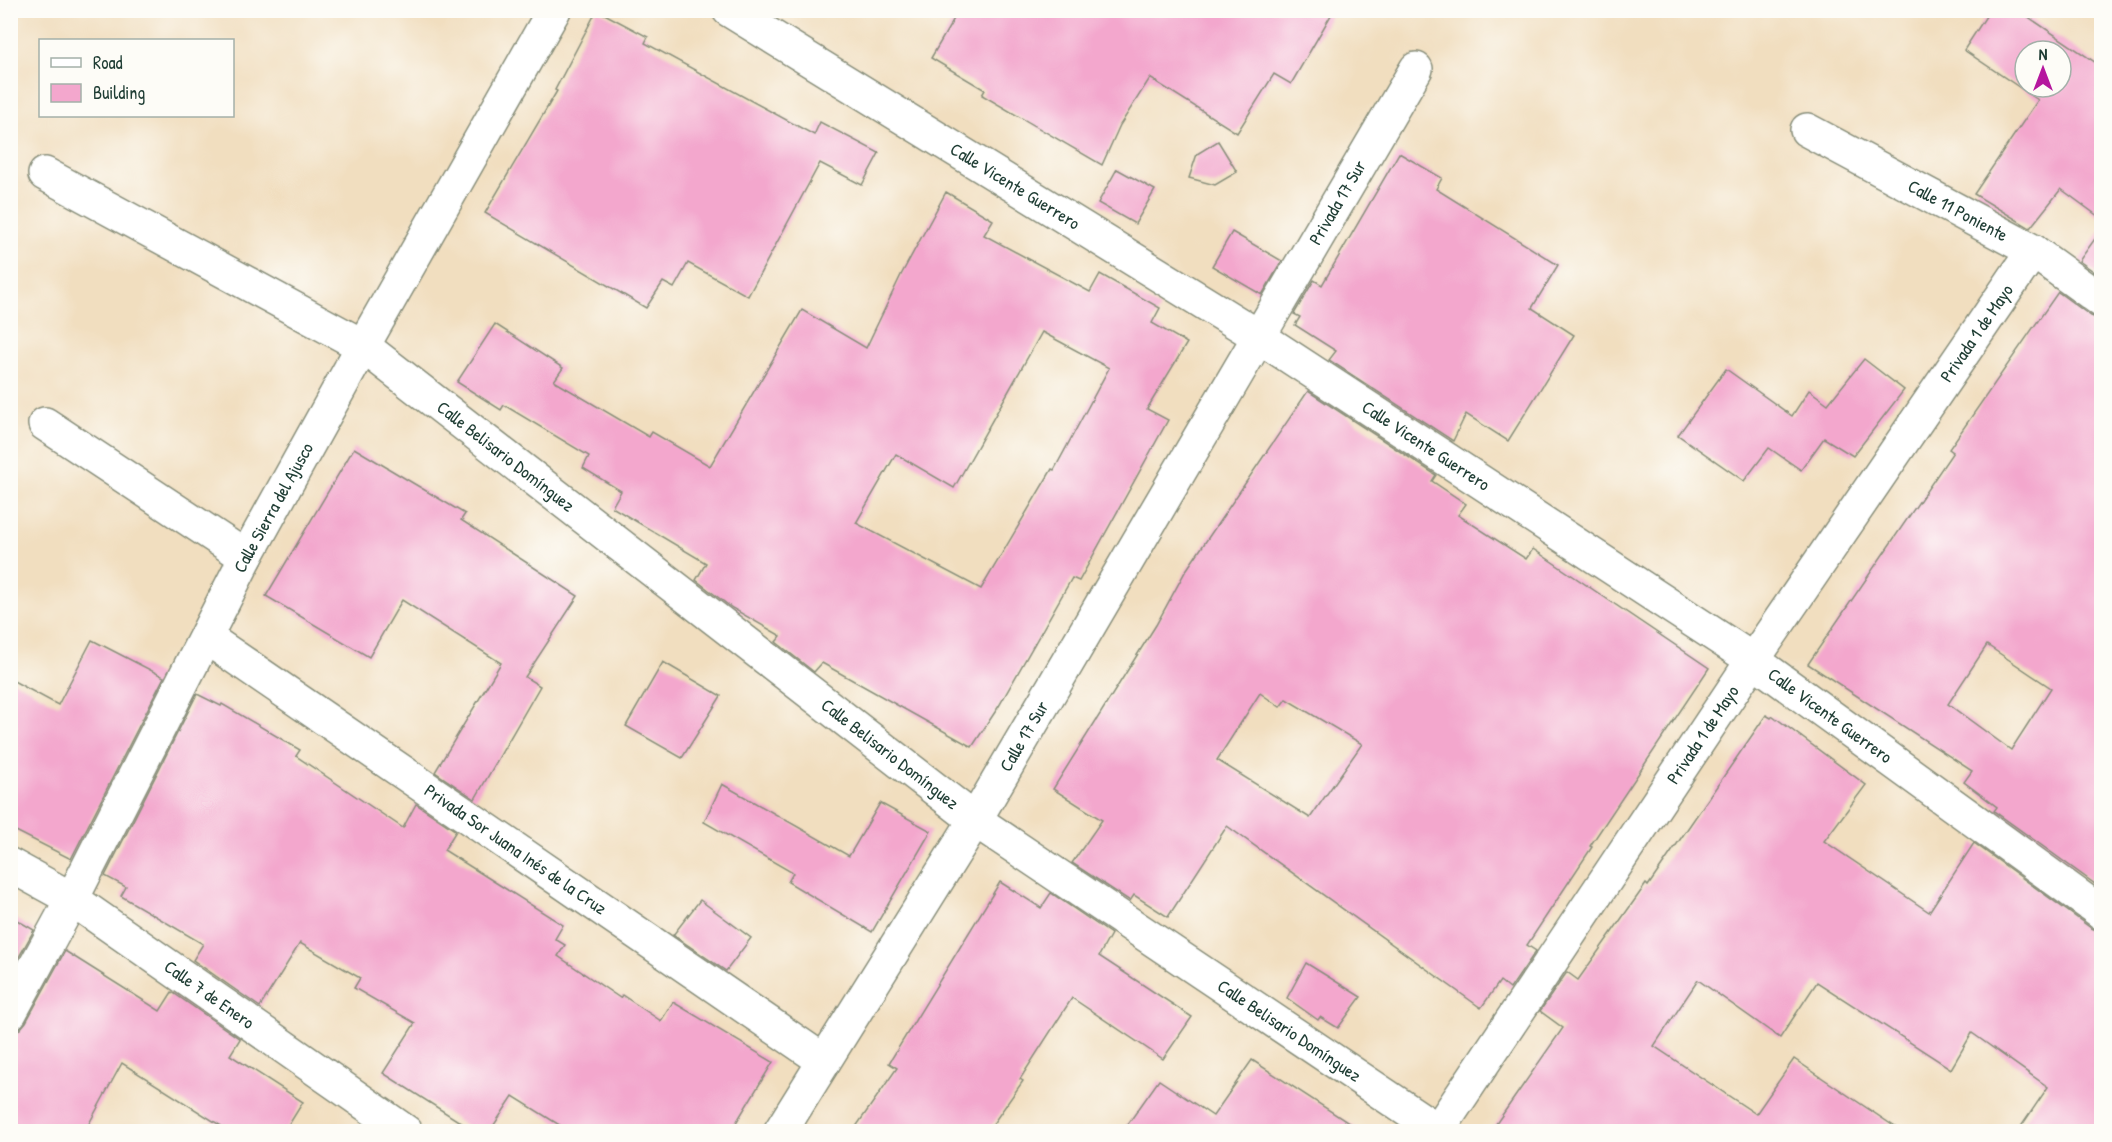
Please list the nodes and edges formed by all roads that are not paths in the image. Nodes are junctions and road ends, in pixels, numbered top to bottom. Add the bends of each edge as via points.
1 (554, 10) edge
2 (729, 10) edge
3 (1416, 69) dead end
4 (1807, 130) dead end
5 (45, 174) dead end
6 (2033, 251) junction
7 (2102, 301) edge
8 (1257, 336) junction
9 (363, 346) junction
10 (45, 424) dead end
11 (246, 557) junction
12 (207, 638) junction
13 (1753, 660) junction
14 (975, 820) junction
15 (10, 865) edge
16 (72, 899) junction
17 (2102, 913) edge
18 (10, 1012) edge
19 (824, 1061) junction
20 (406, 1131) edge
21 (780, 1131) edge
22 (1439, 1131) edge

1 - 9 street, Calle Sierra del Ajusco
2 - 8 street, Calle Vicente Guerrero
3 - 8 street, Privada 17 Sur
4 - 6 street, Calle 11 Poniente
5 - 9 street, Calle Belisario Domínguez
6 - 7 street, Calle 11 Poniente
6 - 13 street, Privada 1 de Mayo
8 - 13 street, Calle Vicente Guerrero
8 - 14 street, Calle 17 Sur
9 - 11 street, Calle Sierra del Ajusco
9 - 14 street, Calle Belisario Domínguez
10 - 11 street
11 - 12 street, Calle Sierra del Ajusco
12 - 16 street, Calle Sierra del Ajusco
12 - 19 street, Privada Sor Juana Inés de la Cruz
13 - 17 street, Calle Vicente Guerrero
13 - 22 street, Privada 1 de Mayo
14 - 19 street, Calle 17 Sur
14 - 22 street, Calle Belisario Domínguez
15 - 16 street, Calle 7 de Enero
16 - 18 street, Calle Sierra del Ajusco
16 - 20 street, Calle 7 de Enero
19 - 21 street, Calle 17 Sur

